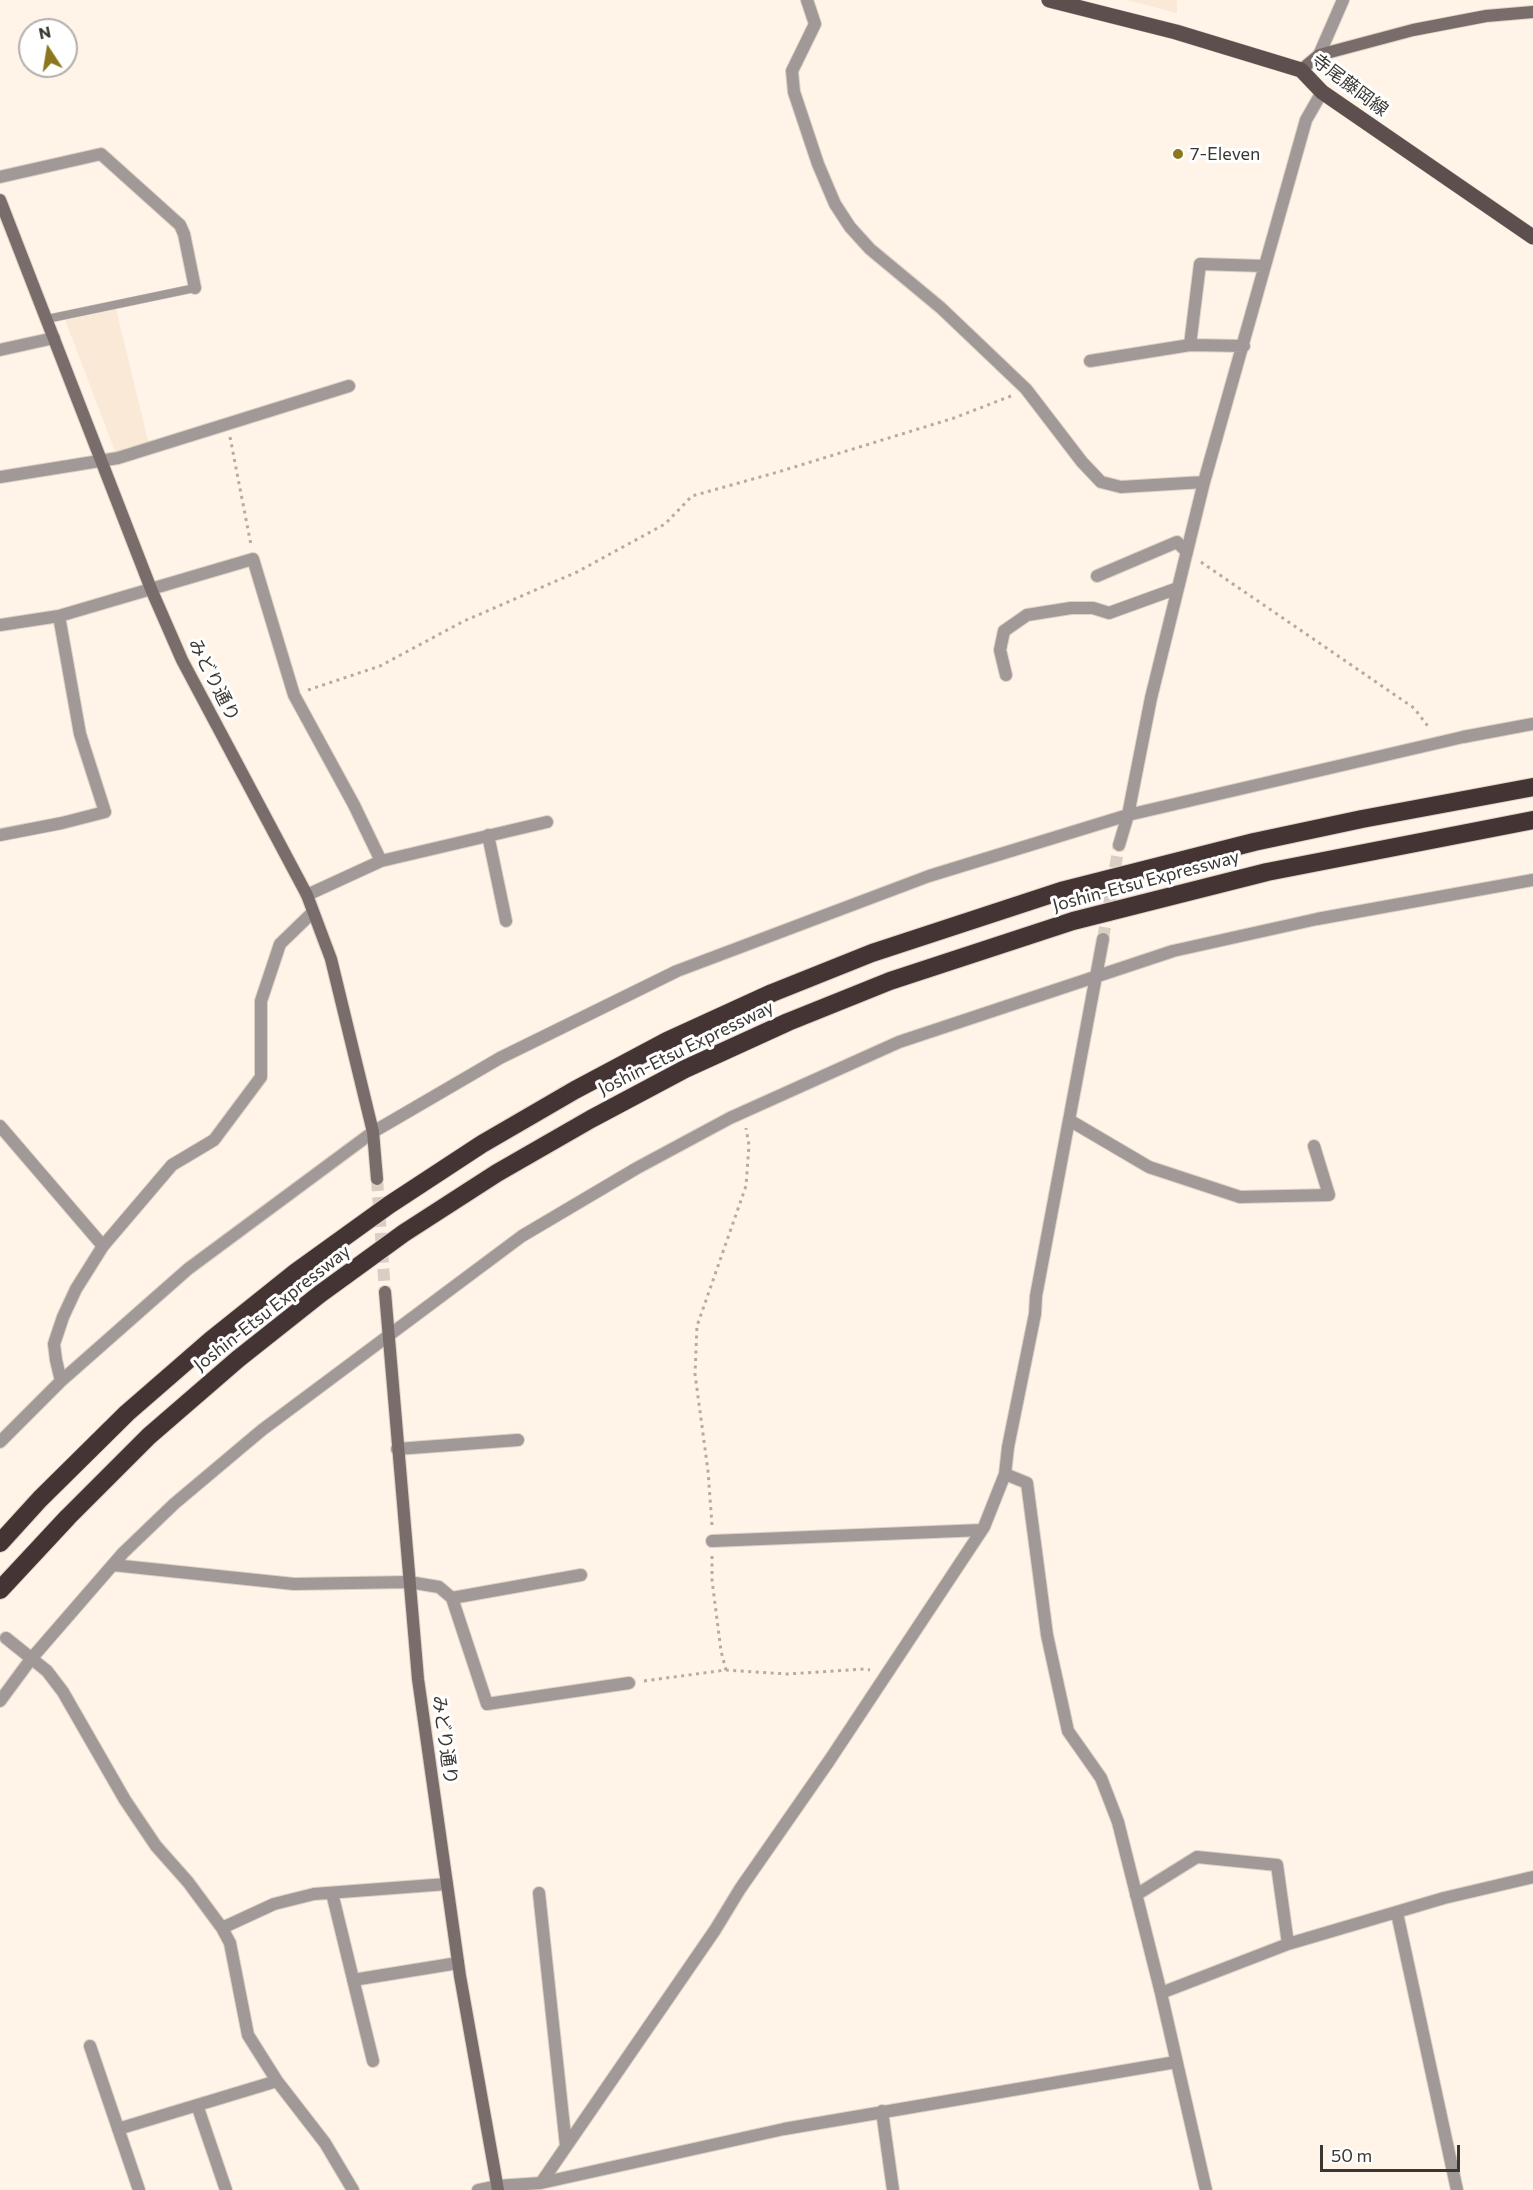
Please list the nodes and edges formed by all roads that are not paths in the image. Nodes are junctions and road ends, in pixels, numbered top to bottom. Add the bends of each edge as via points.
1 (807, 0) edge
2 (1343, 0) edge
3 (1054, 1) edge
4 (1533, 12) edge
5 (1319, 55) junction
6 (1301, 70) junction
7 (1322, 92) junction
8 (0, 177) edge
9 (0, 200) edge
10 (1533, 237) edge
11 (1264, 266) junction
12 (195, 288) joint
13 (47, 319) junction
14 (54, 338) junction
15 (1191, 345) junction
16 (1244, 346) junction
17 (0, 350) edge
18 (1090, 361) dead end
19 (349, 386) dead end
20 (102, 461) junction
21 (0, 477) edge
22 (1204, 482) junction
23 (1187, 552) junction
24 (1097, 576) dead end
25 (1178, 588) junction
26 (151, 589) junction
27 (58, 616) junction
28 (0, 625) edge
29 (1006, 675) dead end
30 (1533, 724) edge
31 (1533, 787) edge
32 (1128, 815) junction
33 (1533, 820) edge
34 (547, 822) dead end
35 (0, 835) edge
36 (488, 835) junction
37 (1119, 845) tunnel mouth
38 (381, 861) junction
39 (1533, 880) edge
40 (307, 895) junction
41 (313, 912) junction
42 (506, 921) dead end
43 (1103, 939) tunnel mouth
44 (1096, 977) junction
45 (1069, 1120) junction
46 (0, 1126) edge
47 (373, 1132) junction
48 (1314, 1146) dead end
49 (377, 1179) tunnel mouth
50 (103, 1246) junction
51 (385, 1292) tunnel mouth
52 (388, 1334) junction
53 (61, 1381) junction
54 (518, 1440) dead end
55 (0, 1442) edge
56 (397, 1449) junction
57 (1005, 1474) junction
58 (982, 1530) junction
59 (712, 1540) road end
60 (0, 1543) edge
61 (113, 1565) junction
62 (581, 1575) dead end
63 (409, 1582) junction
64 (0, 1590) edge
65 (452, 1598) junction
66 (6, 1638) dead end
67 (32, 1659) junction
68 (629, 1683) road end
69 (0, 1701) edge
70 (1533, 1877) edge
71 (447, 1884) junction
72 (332, 1893) junction
73 (539, 1893) dead end
74 (1136, 1895) junction
75 (1396, 1913) junction
76 (222, 1928) junction
77 (1288, 1944) junction
78 (459, 1963) junction
79 (353, 1980) junction
80 (1161, 1993) junction
81 (90, 2046) dead end
82 (374, 2061) dead end
83 (1176, 2062) junction
84 (277, 2081) junction
85 (197, 2105) junction
86 (882, 2111) junction
87 (118, 2129) junction
88 (566, 2146) junction
89 (542, 2183) junction
90 (497, 2188) edge
91 (139, 2190) edge
92 (226, 2190) edge
93 (353, 2190) edge
94 (478, 2190) edge
95 (892, 2190) edge
96 (1206, 2190) edge
97 (1457, 2190) edge

1 - 22 street via 815,24 792,71 794,92 818,164 850,227 1026,390 1101,482 1121,487
2 - 5 street
3 - 6 main road, 寺尾藤岡線
4 - 5 street via 1486,16 1413,30
5 - 6 street
6 - 7 main road, 寺尾藤岡線
7 - 10 main road, 寺尾藤岡線
7 - 11 street via 1306,120
8 - 12 street via 101,154 180,225
9 - 13 street, みどり通り
11 - 15 street via 1200,264
11 - 16 street
12 - 13 lane
13 - 14 street, みどり通り
14 - 17 street
14 - 20 street, みどり通り
15 - 16 street
15 - 18 street
16 - 22 street
19 - 20 street
20 - 21 street
20 - 26 street, みどり通り
22 - 23 street
23 - 24 street via 1177,542
23 - 25 street
25 - 29 street via 1109,613 1071,608 1027,615 1004,631 1000,650
25 - 32 street
26 - 27 street
26 - 38 street via 253,559 294,695
26 - 40 street, みどり通り via 182,660
27 - 28 street
27 - 35 street via 80,734 105,812
30 - 32 street
31 - 60 highway, Joshin-Etsu Expressway via 1254,842 1061,891 872,953 667,1041 482,1144 297,1272 128,1413
32 - 37 street
32 - 47 street via 929,876 677,971 500,1058
33 - 64 highway, Joshin-Etsu Expressway via 1267,872 1073,921 890,981 685,1069 497,1173 320,1294 149,1436
34 - 36 street
36 - 38 street
36 - 42 street
38 - 40 street
39 - 44 street via 1317,919 1195,946
40 - 41 street, みどり通り
41 - 47 street, みどり通り via 331,959
41 - 50 street via 280,944 261,1001 261,1077 214,1140 172,1165
43 - 44 street
44 - 45 street
44 - 52 street via 899,1042 744,1112 637,1168 522,1236
45 - 48 street via 1149,1167 1240,1197 1329,1195
45 - 57 street
46 - 50 street
47 - 49 street, みどり通り
47 - 53 street via 188,1269
50 - 53 street via 76,1289 54,1344
51 - 52 street, みどり通り
52 - 56 street, みどり通り
52 - 61 street via 262,1430 174,1504
53 - 55 street
54 - 56 street
56 - 63 street, みどり通り
57 - 58 street
57 - 74 street via 1027,1483 1047,1635 1068,1731 1101,1778 1118,1822
58 - 59 street
58 - 88 street
61 - 63 street via 294,1584
61 - 67 street
62 - 65 street
63 - 65 street via 439,1587
63 - 71 street, みどり通り via 418,1679
65 - 68 street via 487,1704
66 - 67 street
67 - 69 street
67 - 76 street via 63,1692 156,1846
70 - 75 street
71 - 72 street
71 - 78 street, みどり通り
72 - 76 street via 274,1904
72 - 79 street
73 - 88 street
74 - 77 street via 1197,1857 1277,1865
74 - 80 street
75 - 77 street
75 - 97 street
76 - 84 street via 230,1943 248,2035
77 - 80 street
78 - 79 street
78 - 90 street, みどり通り
79 - 82 street
80 - 83 street
81 - 87 street
83 - 86 street
83 - 96 street
84 - 85 street
84 - 93 street via 325,2143
85 - 87 street
85 - 92 street
86 - 89 street
86 - 95 street
87 - 91 street
88 - 89 street
89 - 90 street
90 - 94 street

